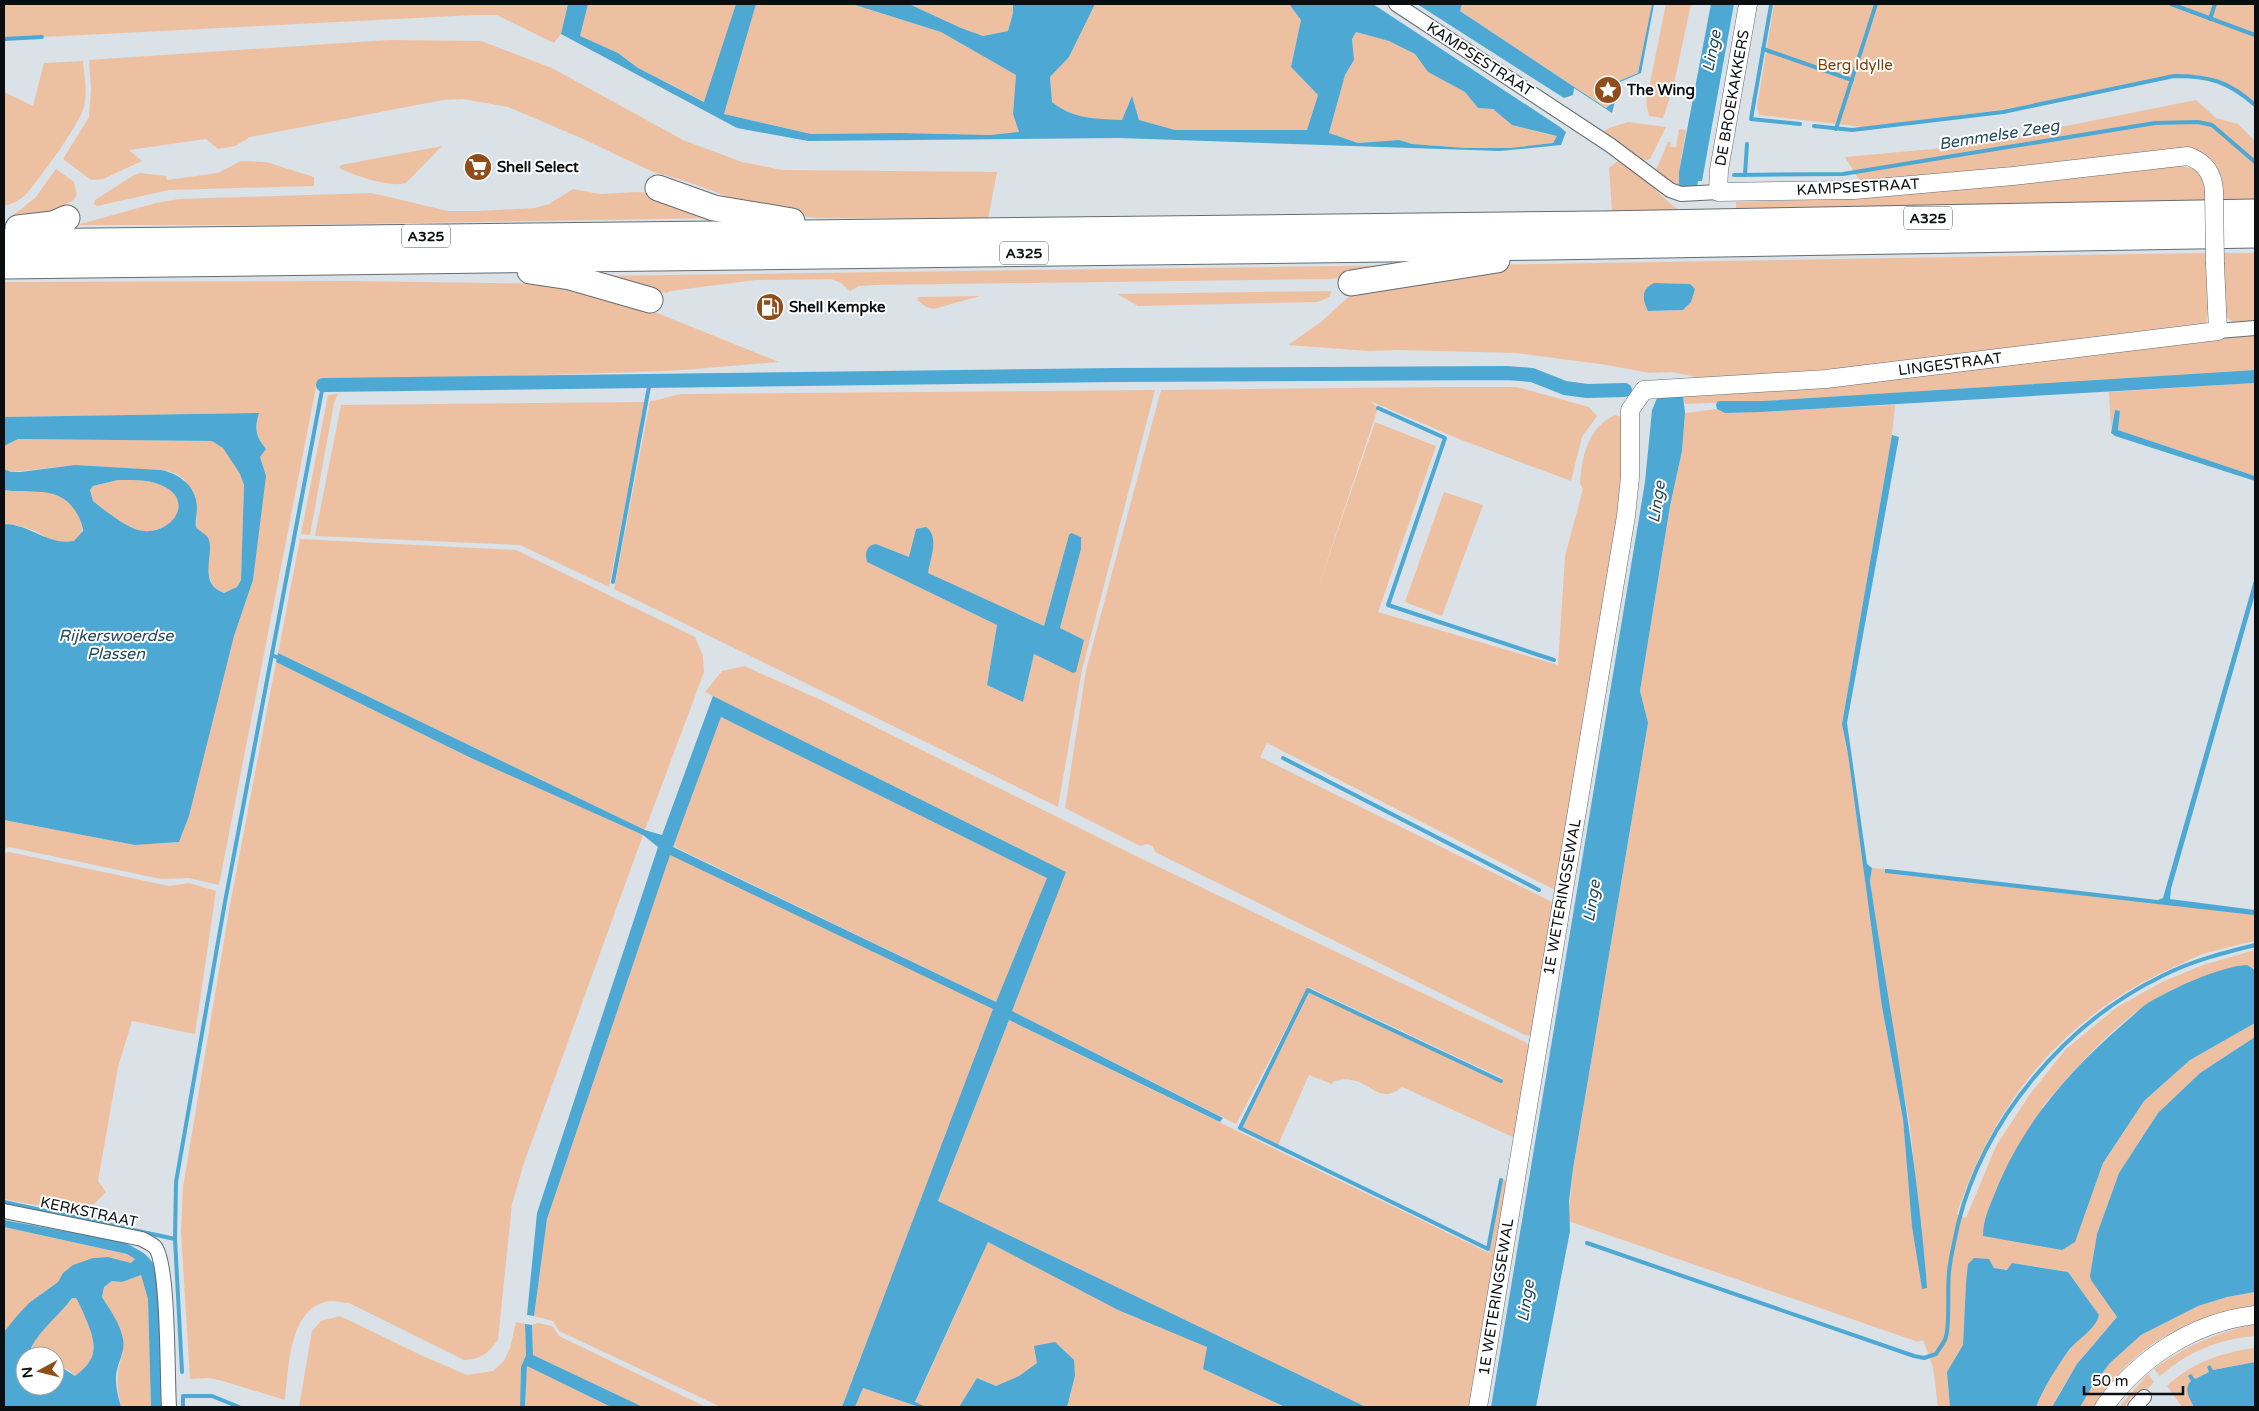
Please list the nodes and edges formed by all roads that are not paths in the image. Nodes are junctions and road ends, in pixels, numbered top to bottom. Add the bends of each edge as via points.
1 (1396, 4) edge
2 (1748, 4) edge
3 (658, 188) dead end
4 (1718, 192) junction
5 (2255, 212) edge
6 (67, 218) dead end
7 (4, 231) edge
8 (848, 232) junction
9 (2255, 235) edge
10 (4, 242) edge
11 (1548, 247) junction
12 (500, 259) junction
13 (4, 266) edge
14 (1351, 283) dead end
15 (650, 300) dead end
16 (2255, 328) edge
17 (2218, 332) junction
18 (1644, 390) joint
19 (4, 1211) edge
20 (2255, 1315) edge
21 (169, 1407) edge
22 (1478, 1407) edge
23 (2104, 1407) edge

1 - 4 street, KAMPSESTRAAT via 1603,140 1670,190 1688,195
2 - 4 street, DE BROEKAKKERS
3 - 8 highway via 714,208
4 - 17 street, KAMPSESTRAAT, bridge via 1854,190 2188,156 2197,159 2214,179
5 - 8 highway, A325 via 1630,224
6 - 7 highway via 53,224
8 - 10 highway, A325
9 - 11 highway, A325
11 - 12 highway, A325
11 - 14 highway via 1504,259
12 - 13 highway, A325
12 - 15 highway via 530,271 570,277
16 - 17 street, LINGESTRAAT
17 - 18 street, LINGESTRAAT via 1826,378
18 - 22 street, 1E WETERINGSEWAL via 1630,410 1630,477 1626,516
19 - 21 street, KERKSTRAAT via 142,1239 155,1248 165,1290
20 - 23 street via 2210,1327 2157,1352 2119,1386

